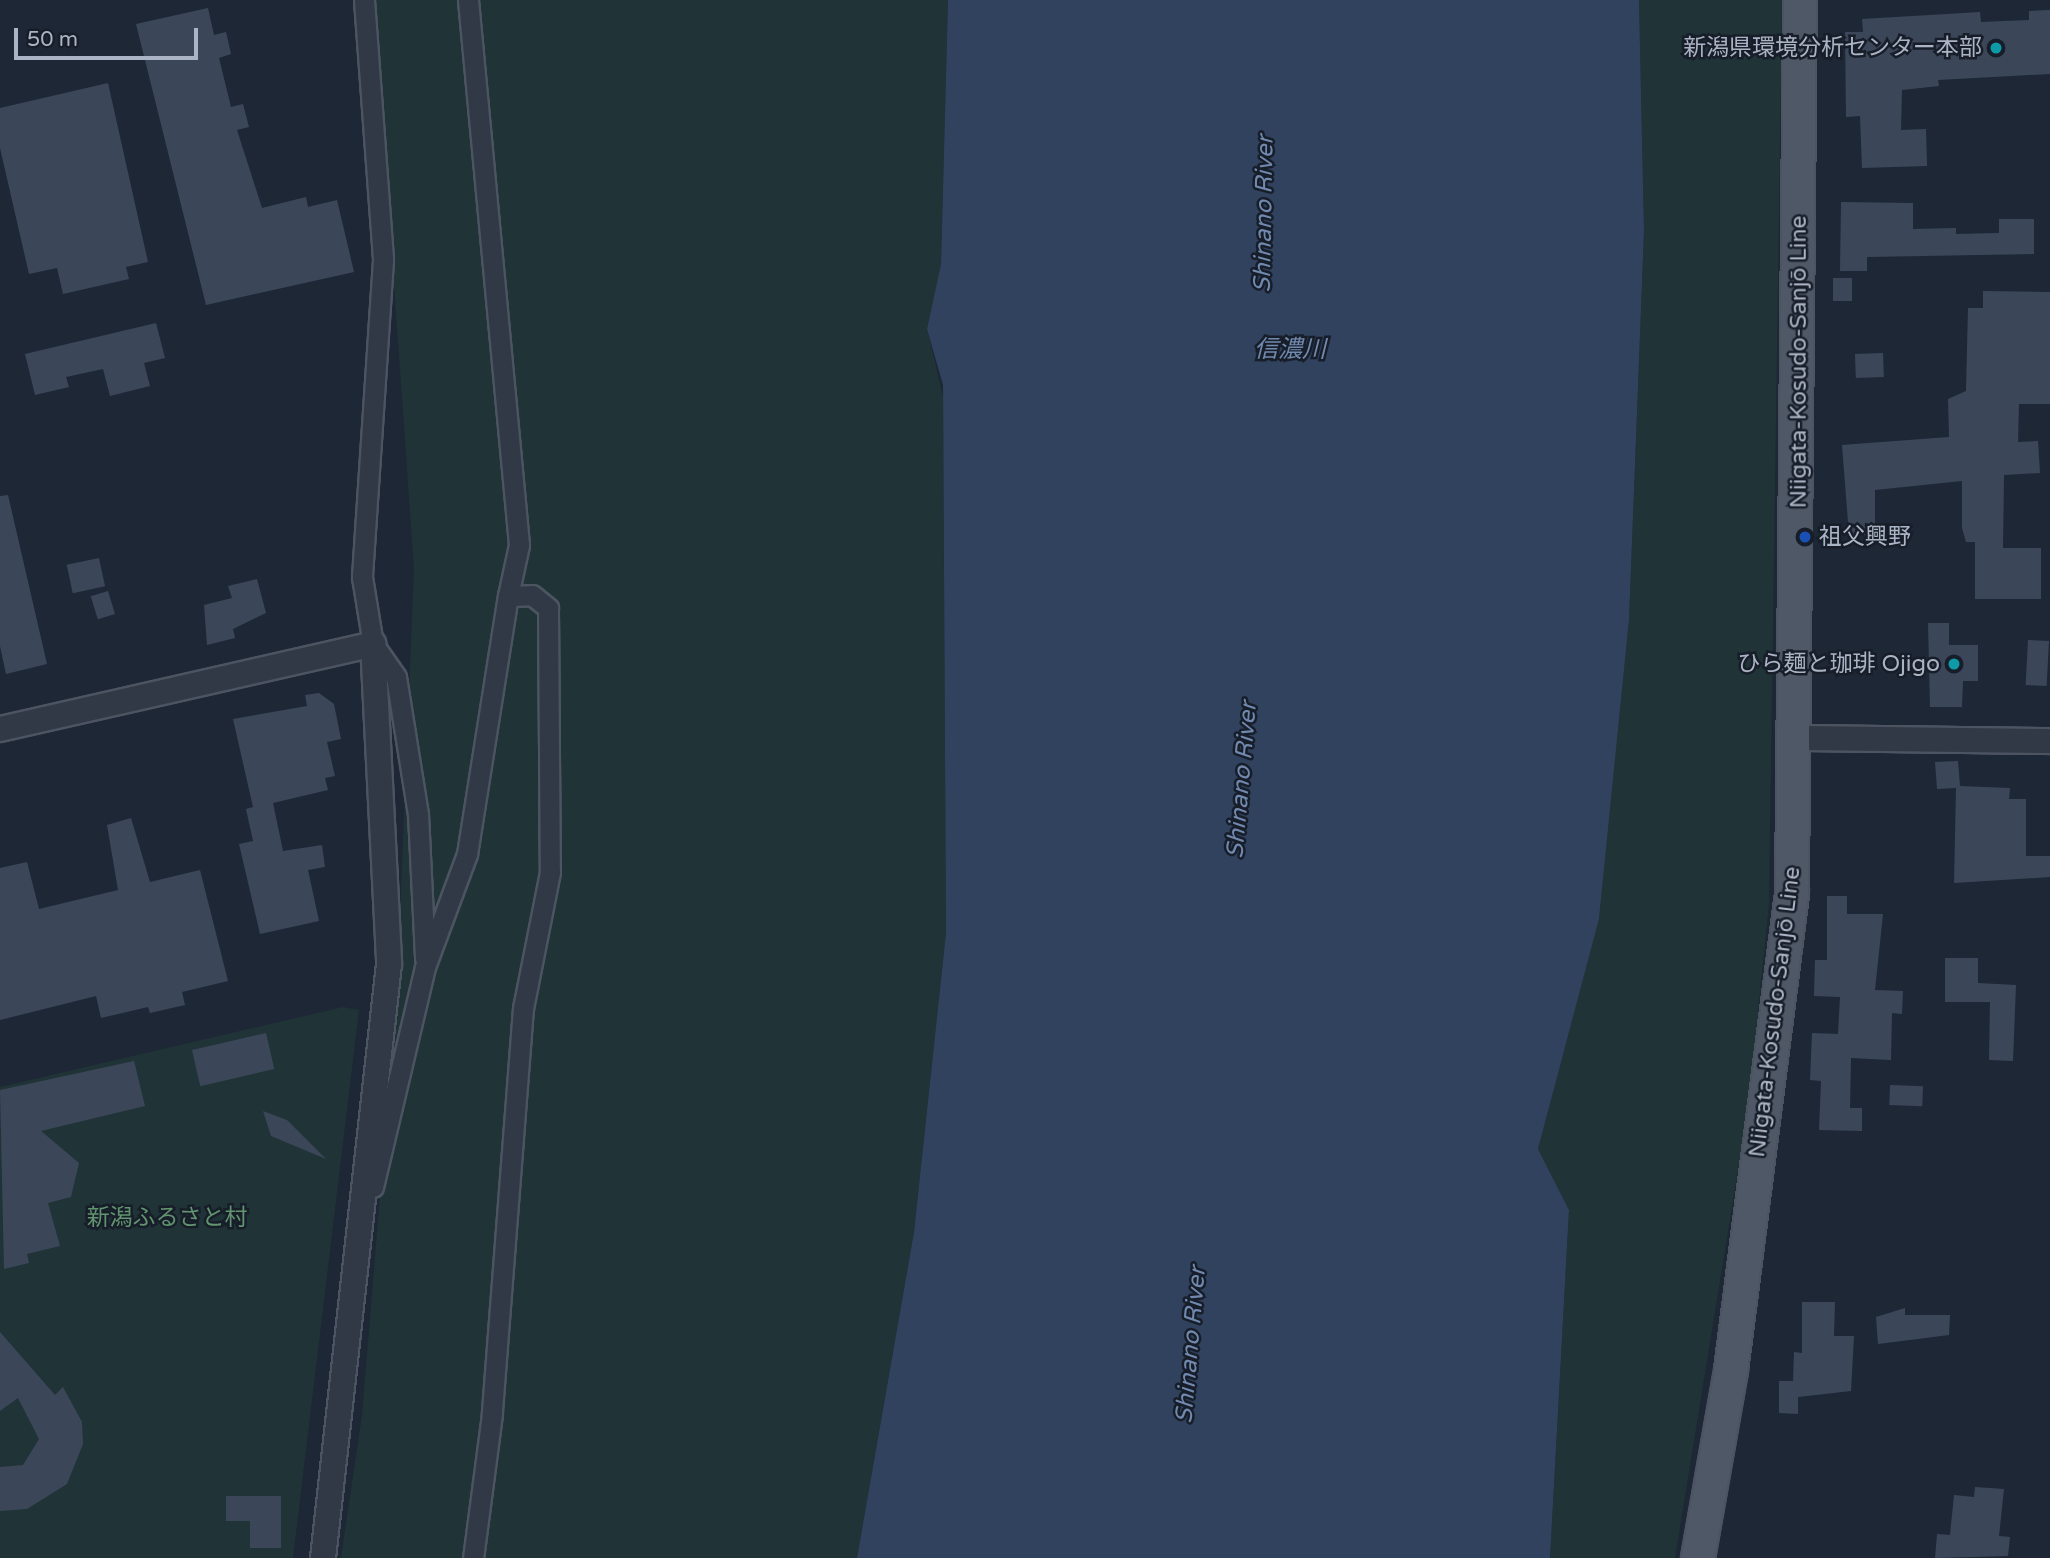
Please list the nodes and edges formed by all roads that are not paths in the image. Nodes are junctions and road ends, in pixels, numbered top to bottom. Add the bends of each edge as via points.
1 (365, 0) edge
2 (468, 0) edge
3 (1800, 0) edge
4 (508, 596) junction
5 (373, 644) junction
6 (0, 729) edge
7 (1794, 738) junction
8 (2050, 741) edge
9 (425, 967) junction
10 (360, 1228) junction
11 (323, 1558) edge
12 (472, 1558) edge
13 (1698, 1558) edge

1 - 5 street via 383,260 362,577
2 - 4 street via 519,545
3 - 7 main road, Niigata-Kosudo-Sanjō Line
4 - 9 street via 467,854
4 - 12 street via 531,595 548,608 550,872 523,1008 492,1414
5 - 6 street
5 - 9 street via 396,677 418,814
5 - 10 street via 389,964
7 - 8 street
7 - 13 main road, Niigata-Kosudo-Sanjō Line via 1792,894 1731,1370
9 - 10 street
10 - 11 street

